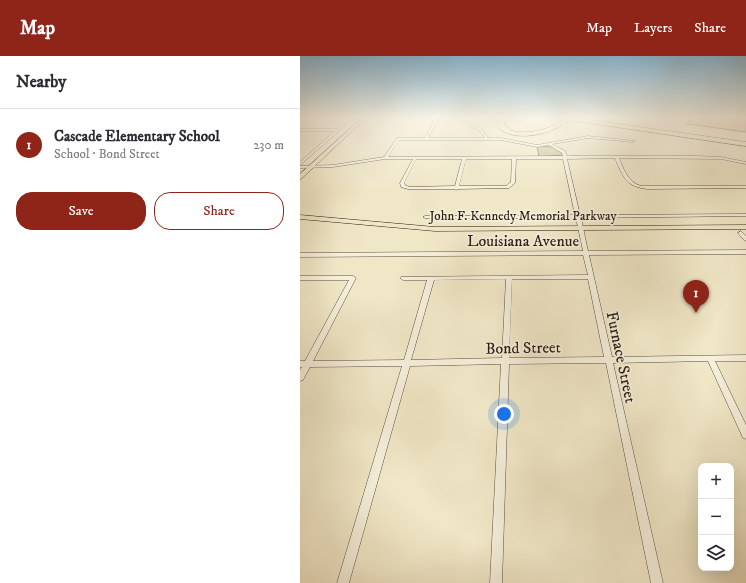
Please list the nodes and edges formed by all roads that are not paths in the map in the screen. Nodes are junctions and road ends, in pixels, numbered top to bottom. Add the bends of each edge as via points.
1 (327, 142) edge
2 (331, 142) edge
3 (334, 142) edge
4 (396, 142) edge
5 (516, 142) edge
6 (561, 142) edge
7 (729, 142) edge
8 (746, 144) edge
9 (551, 145) junction
10 (616, 157) junction
11 (668, 157) junction
12 (385, 158) junction
13 (415, 158) junction
14 (464, 158) junction
15 (514, 158) junction
16 (565, 158) junction
17 (746, 163) edge
18 (674, 164) dead end
19 (303, 167) edge
20 (300, 178) edge
21 (746, 187) edge
22 (456, 189) junction
23 (300, 212) edge
24 (746, 215) edge
25 (425, 216) dead end
26 (300, 217) edge
27 (579, 222) junction
28 (746, 222) edge
29 (744, 230) edge
30 (746, 239) edge
31 (746, 252) edge
32 (586, 253) junction
33 (300, 255) edge
34 (509, 277) junction
35 (590, 277) junction
36 (300, 278) edge
37 (402, 278) dead end
38 (431, 278) junction
39 (710, 358) junction
40 (746, 358) edge
41 (609, 360) junction
42 (506, 361) junction
43 (407, 363) junction
44 (304, 364) edge
45 (300, 378) edge
46 (746, 435) edge
47 (343, 583) edge
48 (496, 583) edge
49 (657, 583) edge

1 - 19 street
2 - 19 highway
3 - 19 highway
4 - 12 street
5 - 9 street via 530,145
6 - 9 street
7 - 8 highway
9 - 16 street via 562,150
10 - 11 street
10 - 16 street
10 - 21 street via 628,181 634,186
11 - 17 street via 715,158
11 - 18 street
12 - 13 street
12 - 19 street via 333,166
13 - 14 street
13 - 22 street via 402,183 403,186 411,189
14 - 15 street
14 - 22 street
15 - 16 street
15 - 22 street via 514,182 510,186
16 - 27 street, Furnace Street
19 - 20 highway
23 - 27 highway, John F. Kennedy Memorial Parkway via 423,223
24 - 27 street
25 - 27 street
26 - 27 highway, John F. Kennedy Memorial Parkway via 422,228
27 - 28 highway, John F. Kennedy Memorial Parkway
27 - 29 highway, John F. Kennedy Memorial Parkway
27 - 32 street, Furnace Street
29 - 30 street
31 - 32 street, Louisiana Avenue
32 - 33 street, Louisiana Avenue
32 - 35 street, Furnace Street
34 - 35 street
34 - 38 street
34 - 42 street
35 - 41 street, Furnace Street
36 - 44 street via 353,278
37 - 38 street
38 - 43 street
39 - 40 street, Bond Street
39 - 41 street, Bond Street
39 - 46 street
41 - 42 street, Bond Street
41 - 49 street, Furnace Street
42 - 43 street, Bond Street
42 - 48 street
43 - 44 street, Bond Street
43 - 47 street
44 - 45 street

